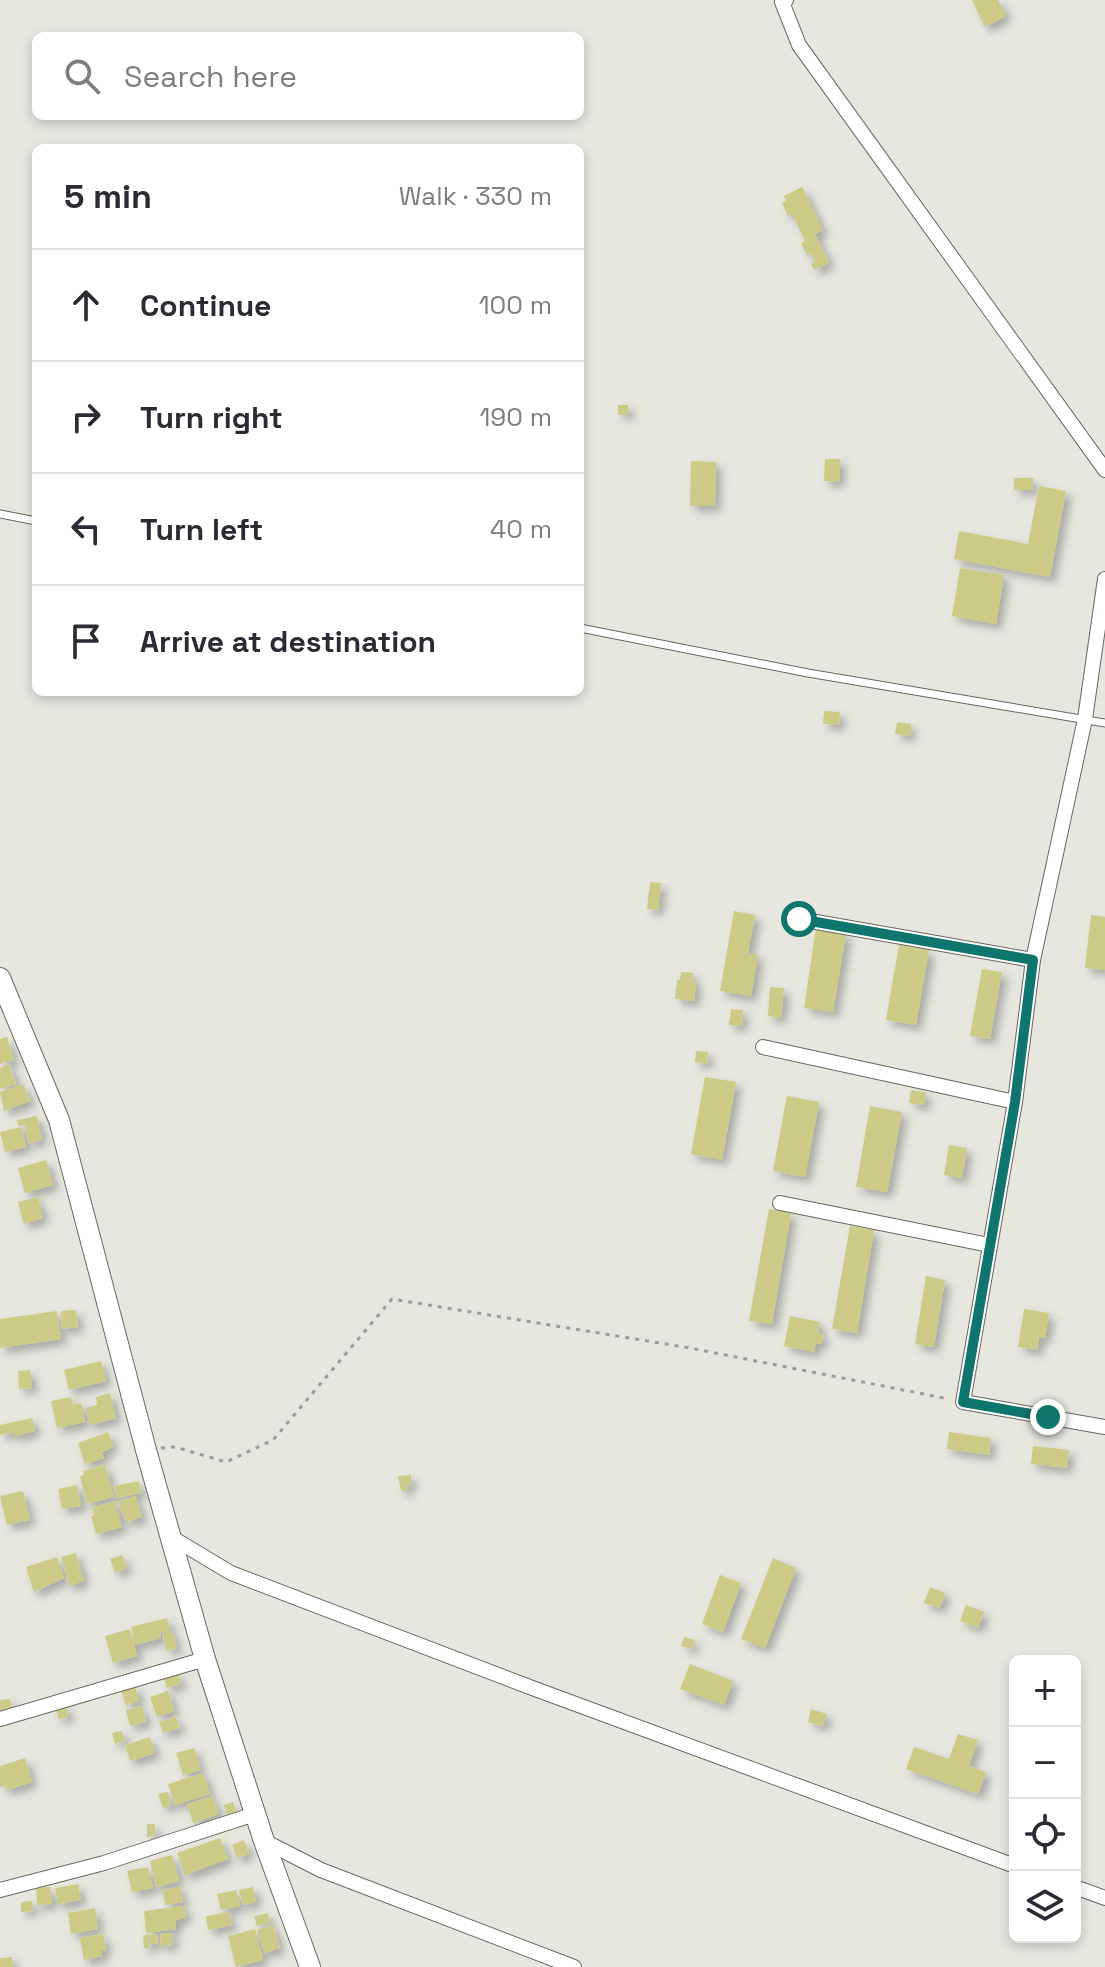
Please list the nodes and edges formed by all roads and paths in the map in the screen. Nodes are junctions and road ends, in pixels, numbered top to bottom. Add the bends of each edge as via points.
1 (783, 1) edge
2 (1105, 470) edge
3 (0, 514) edge
4 (32, 520) edge
5 (1105, 579) edge
6 (584, 629) edge
7 (1085, 719) junction
8 (1105, 723) edge
9 (799, 919) dead end
10 (1033, 960) junction
11 (0, 978) edge
12 (763, 1047) dead end
13 (1015, 1102) junction
14 (780, 1203) dead end
15 (989, 1245) junction
16 (963, 1402) junction
17 (1105, 1427) edge
18 (146, 1450) junction
19 (171, 1537) junction
20 (205, 1659) junction
21 (0, 1719) edge
22 (255, 1814) junction
23 (264, 1841) junction
24 (1009, 1864) edge
25 (1081, 1889) edge
26 (0, 1890) edge
27 (1105, 1898) edge
28 (310, 1967) edge
29 (574, 1967) edge

1 - 2 street via 799,45
3 - 4 lane
5 - 7 street
6 - 7 lane
7 - 8 lane
7 - 10 street
9 - 10 street
10 - 13 street
11 - 18 main road via 59,1120
12 - 13 street
13 - 15 street
14 - 15 street
15 - 16 street
16 - 17 street
16 - 18 path via 690,1348 392,1299 273,1440 226,1462 175,1447
18 - 19 main road
19 - 20 main road
19 - 24 street via 231,1573
20 - 21 street
20 - 22 main road
22 - 23 main road
22 - 26 street
23 - 28 main road
23 - 29 street via 321,1870
25 - 27 street

